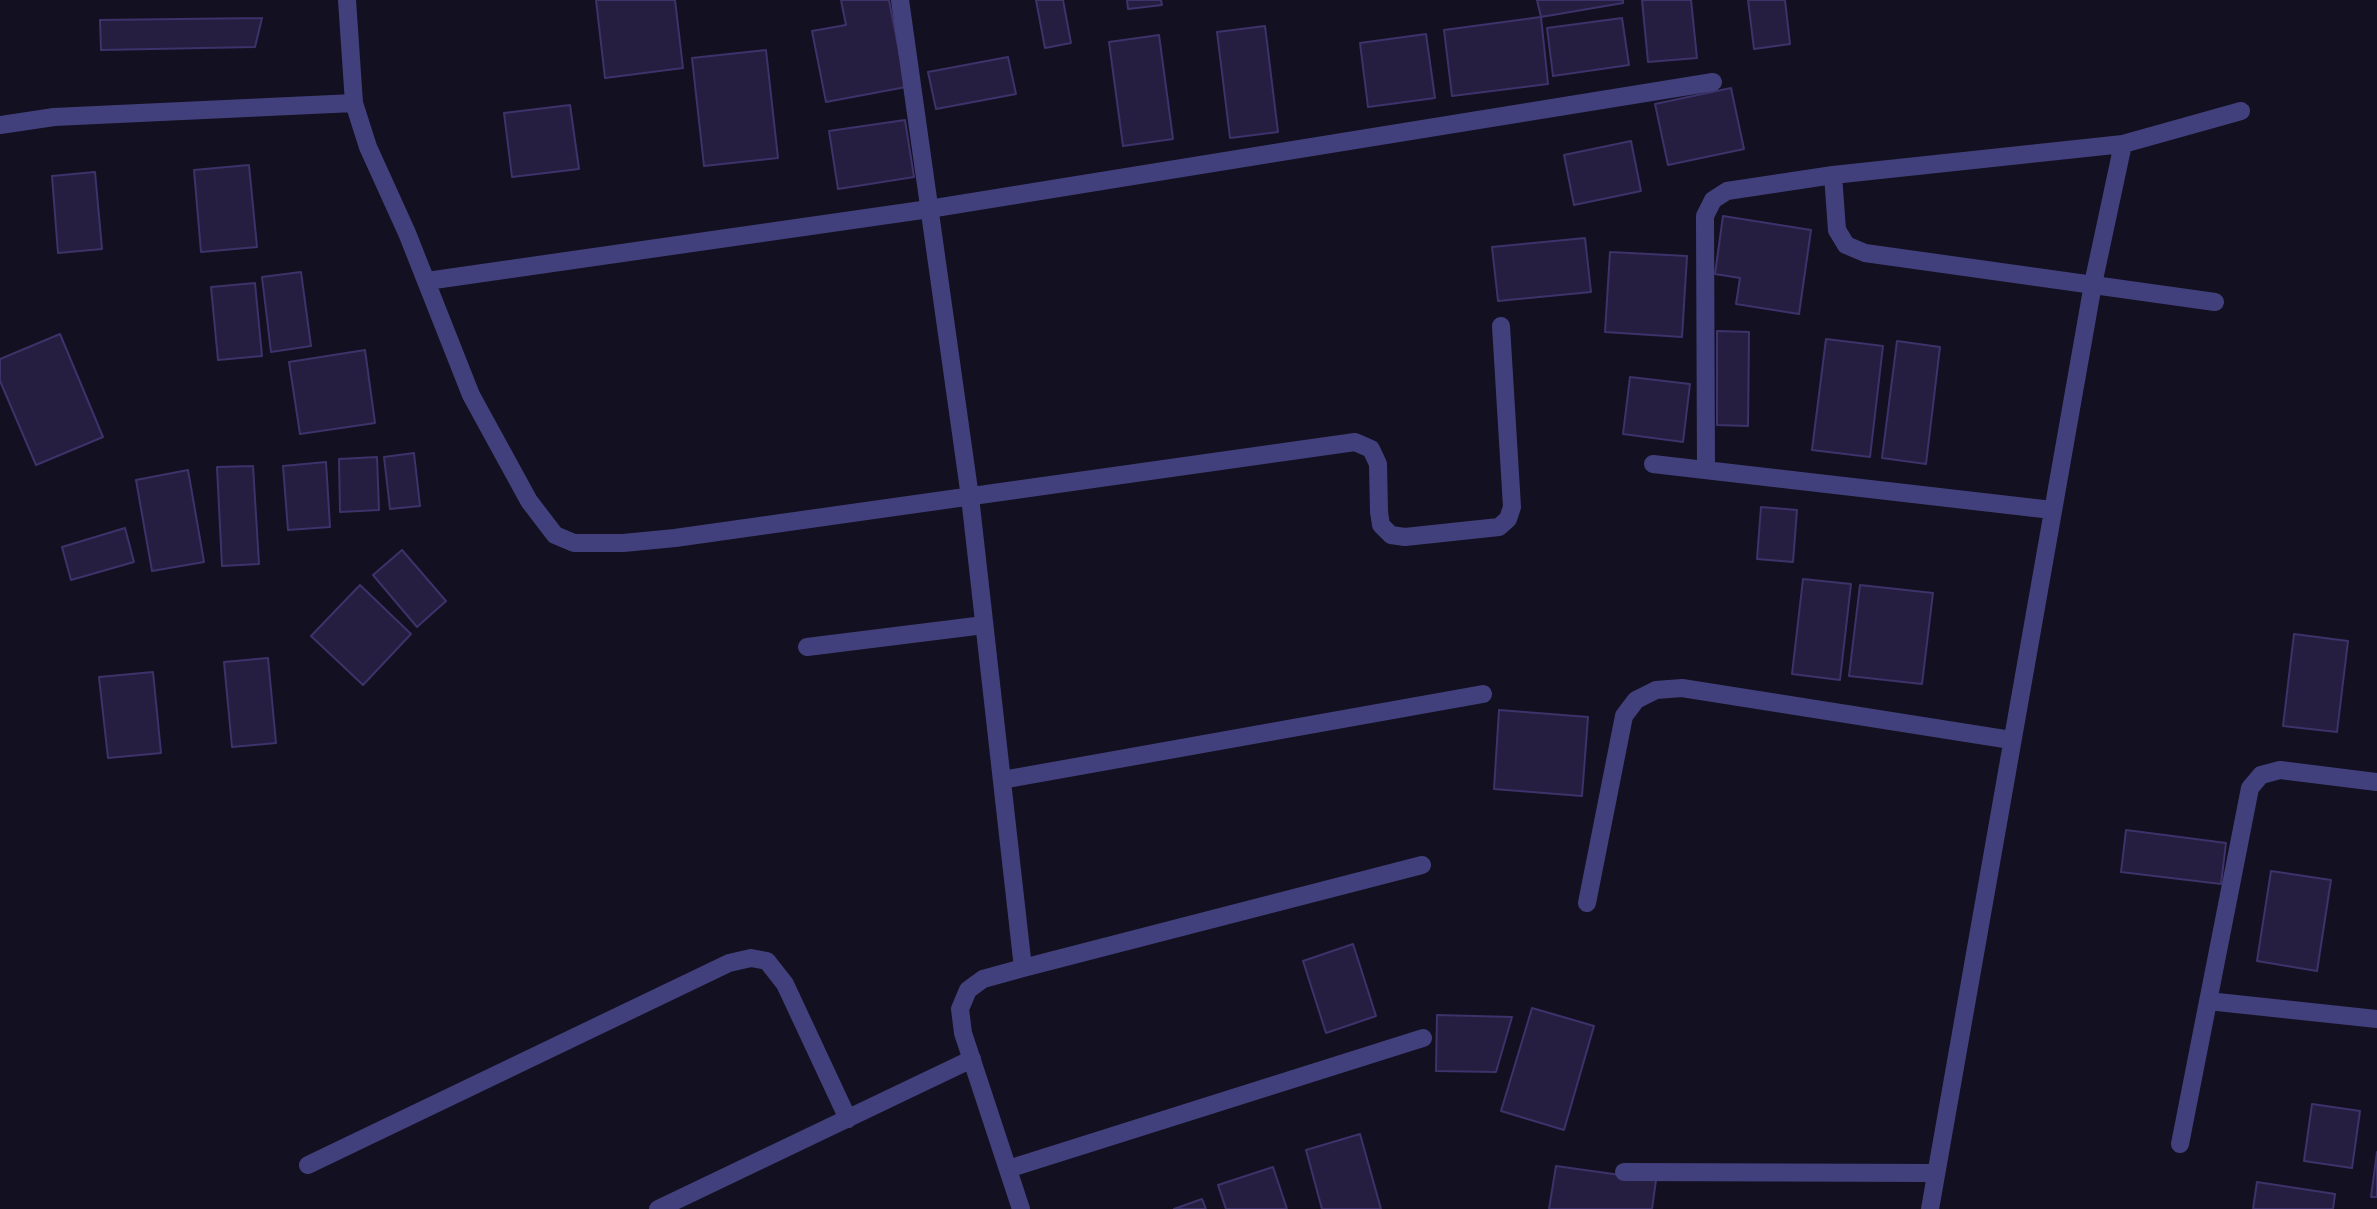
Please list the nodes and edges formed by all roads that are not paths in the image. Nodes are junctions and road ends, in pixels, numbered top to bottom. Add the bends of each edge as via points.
1 (347, 0) edge
2 (901, 0) edge
3 (1713, 82) dead end
4 (354, 103) junction
5 (2241, 111) dead end
6 (0, 125) edge
7 (2123, 144) junction
8 (1833, 175) junction
9 (929, 209) junction
10 (427, 281) junction
11 (2093, 284) junction
12 (2215, 302) dead end
13 (1502, 326) dead end
14 (1653, 464) dead end
15 (1706, 470) junction
16 (970, 497) junction
17 (2052, 510) junction
18 (984, 625) junction
19 (807, 647) dead end
20 (1483, 694) dead end
21 (2011, 740) junction
22 (1002, 780) junction
23 (2377, 782) edge
24 (1422, 864) dead end
25 (1587, 903) dead end
26 (1023, 968) junction
27 (2208, 1002) junction
28 (2377, 1019) edge
29 (1423, 1038) dead end
30 (972, 1059) junction
31 (848, 1119) junction
32 (2180, 1144) dead end
33 (308, 1165) dead end
34 (1008, 1169) junction
35 (1624, 1172) dead end
36 (1936, 1173) junction
37 (658, 1209) edge
38 (1020, 1209) edge
39 (1930, 1209) edge

1 - 4 street
2 - 9 street
3 - 9 street
4 - 6 street via 54,117
4 - 10 street via 368,147
5 - 7 street
7 - 8 street
7 - 11 street
8 - 11 street via 1837,230 1846,245 1865,253
8 - 15 street via 1727,191 1713,200 1704,216
9 - 10 street
9 - 16 street
10 - 16 street via 471,395 529,501 555,536 574,543 623,543
11 - 12 street
11 - 17 street
13 - 16 street via 1512,507 1499,527 1405,537 1391,534 1381,525 1378,464 1371,449 1355,442
14 - 15 street
15 - 17 street
16 - 18 street
17 - 21 street
18 - 19 street
18 - 22 street
20 - 22 street
21 - 25 street via 1682,688 1656,690 1636,700 1623,716
21 - 36 street
22 - 26 street
23 - 27 street via 2280,770 2261,775 2250,788
24 - 26 street
26 - 30 street via 983,979 968,990 960,1009
27 - 28 street
27 - 32 street
29 - 34 street
30 - 31 street
30 - 34 street
31 - 33 street via 785,984 767,961 751,958 729,962
31 - 37 street
34 - 38 street
35 - 36 street
36 - 39 street

